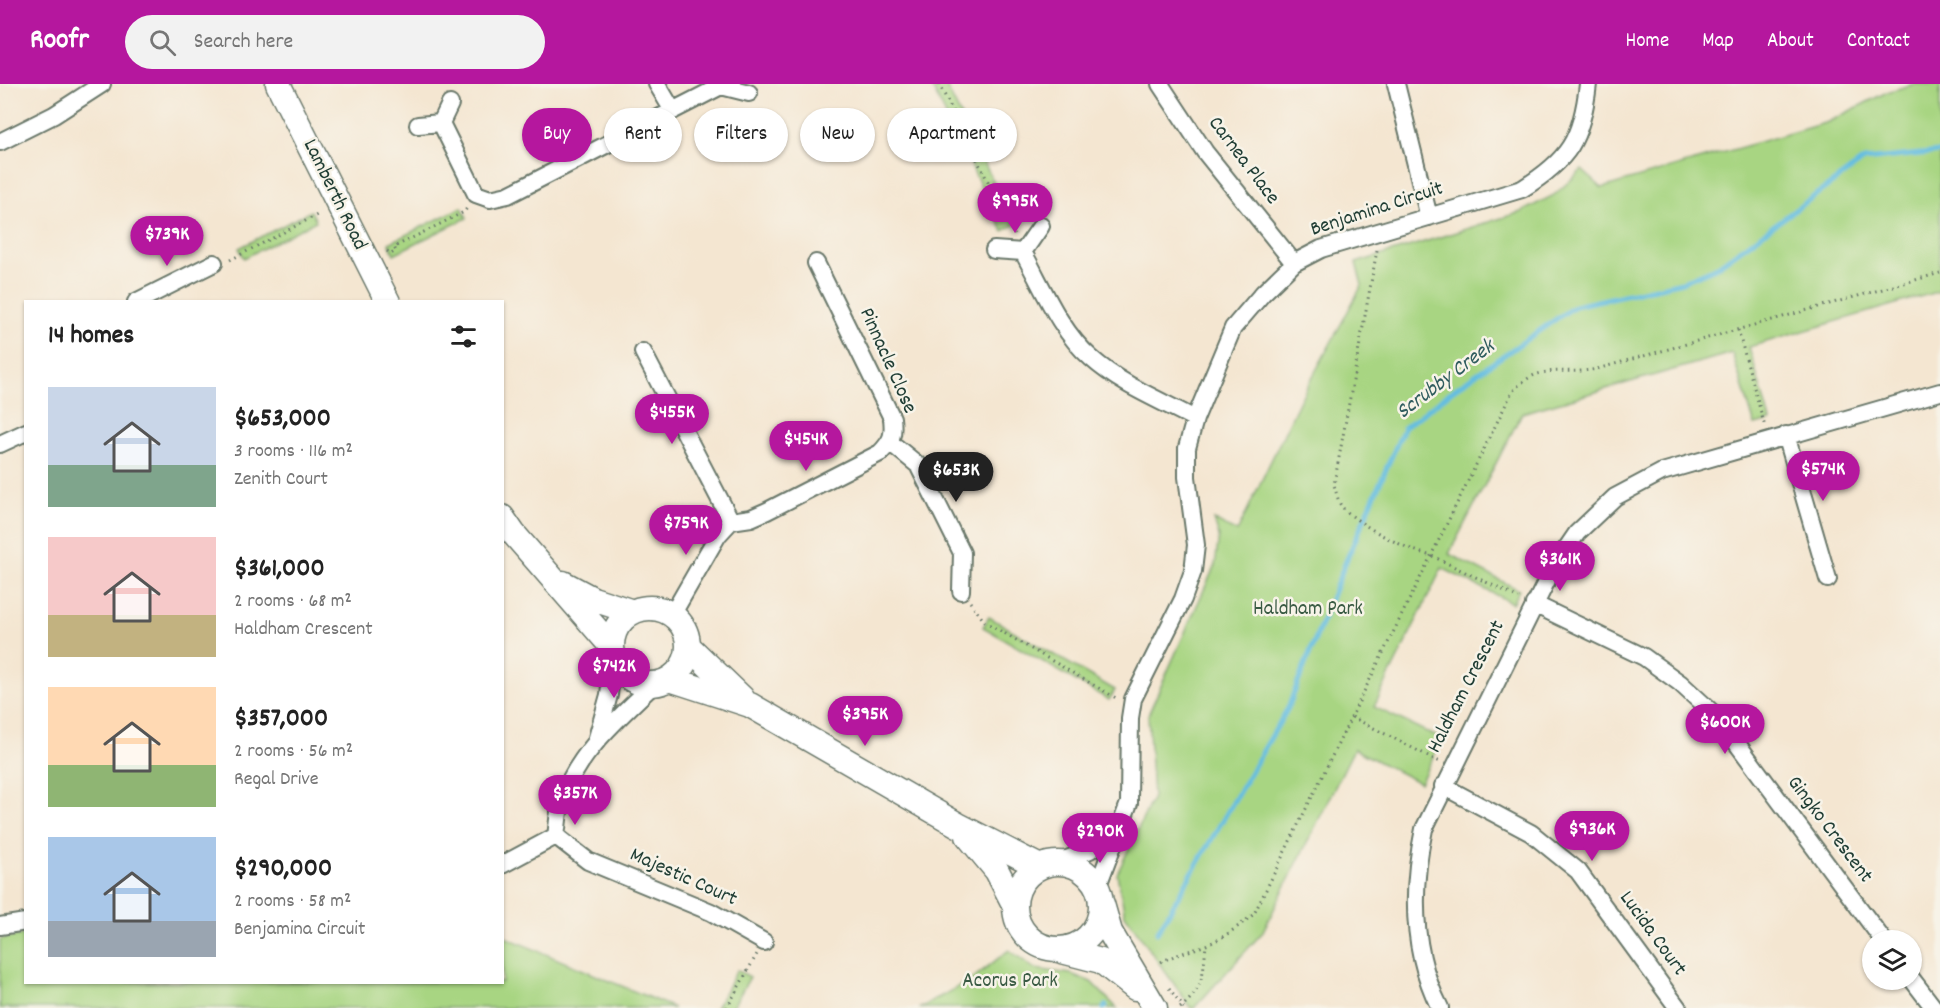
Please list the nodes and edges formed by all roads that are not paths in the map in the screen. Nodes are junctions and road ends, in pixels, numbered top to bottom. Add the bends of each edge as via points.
1 (102, 84) edge
2 (657, 84) edge
3 (1160, 84) edge
4 (1396, 84) edge
5 (1588, 84) edge
6 (280, 85) edge
7 (722, 85) edge
8 (749, 93) dead end
9 (450, 104) dead end
10 (671, 108) edge
11 (679, 108) edge
12 (441, 123) junction
13 (418, 125) dead end
14 (0, 142) edge
15 (604, 146) edge
16 (1429, 217) junction
17 (1041, 226) dead end
18 (994, 250) dead end
19 (1023, 252) junction
20 (214, 263) road end
21 (816, 263) dead end
22 (1294, 263) junction
23 (140, 300) edge
24 (387, 300) edge
25 (643, 352) dead end
26 (1940, 392) edge
27 (1195, 419) junction
28 (24, 433) edge
29 (1786, 435) junction
30 (891, 443) junction
31 (0, 444) edge
32 (504, 519) edge
33 (731, 521) junction
34 (550, 576) junction
35 (1828, 579) dead end
36 (961, 591) road end
37 (1534, 604) junction
38 (633, 612) junction
39 (672, 615) junction
40 (688, 646) junction
41 (612, 652) junction
42 (662, 682) junction
43 (750, 705) junction
44 (597, 739) junction
45 (1443, 786) junction
46 (958, 825) junction
47 (1120, 826) junction
48 (556, 836) junction
49 (504, 864) edge
50 (1048, 865) junction
51 (1099, 895) junction
52 (1016, 906) junction
53 (24, 922) edge
54 (0, 926) edge
55 (1876, 930) edge
56 (764, 942) road end
57 (1054, 949) junction
58 (1920, 990) edge
59 (1151, 1002) edge
60 (1440, 1008) edge
61 (1678, 1008) edge
62 (1934, 1008) edge

1 - 14 street via 54,116
2 - 10 street
3 - 22 street, Carnea Place via 1204,152
4 - 16 street
5 - 16 street, Benjamina Circuit via 1584,115 1573,143 1550,172 1522,189
6 - 24 street, Lamberth Road
7 - 8 street
7 - 11 street
9 - 12 street
12 - 13 street
12 - 15 street via 476,194 490,199 508,195
16 - 22 street, Benjamina Circuit via 1322,249
17 - 19 street
18 - 19 street
19 - 27 street via 1064,327 1089,357 1114,377
20 - 23 street
21 - 30 street, Pinnacle Close via 892,418
22 - 27 street, Benjamina Circuit via 1233,328
25 - 33 street
26 - 29 street, Haldham Crescent
27 - 47 street, Benjamina Circuit via 1187,448 1196,545 1193,571 1133,699 1129,803
28 - 31 street
29 - 35 street
29 - 37 street, Haldham Crescent via 1662,472 1615,497 1577,533 1552,568
30 - 33 street, Pinnacle Close via 880,453 767,511
30 - 36 street via 918,465 962,553
32 - 34 street
33 - 39 street via 718,535
34 - 38 street via 593,599
34 - 41 street
37 - 45 street, Haldham Crescent
37 - 55 street, Gingko Crescent via 1644,657 1718,718
38 - 39 street via 652,608
38 - 41 street via 617,627
39 - 40 street via 686,634
40 - 42 street via 686,659
40 - 43 street
41 - 42 street via 629,678 641,683
41 - 44 street via 609,695
42 - 43 street
42 - 44 street
43 - 46 street
44 - 48 street via 562,800
45 - 60 street, Haldham Crescent via 1424,829 1415,870 1414,912 1421,958
45 - 61 street, Lucida Court via 1531,833 1578,872
46 - 50 street
46 - 52 street via 997,871
47 - 50 street via 1090,850
47 - 51 street, Benjamina Circuit
48 - 49 street
48 - 56 street, Majestic Court via 588,861 711,912
50 - 51 street via 1081,870
50 - 52 street via 1022,883
51 - 57 street via 1100,915 1088,937 1078,944
51 - 59 street via 1110,932
52 - 57 street via 1017,918 1031,939
53 - 54 street
57 - 59 street via 1101,961
58 - 62 street

